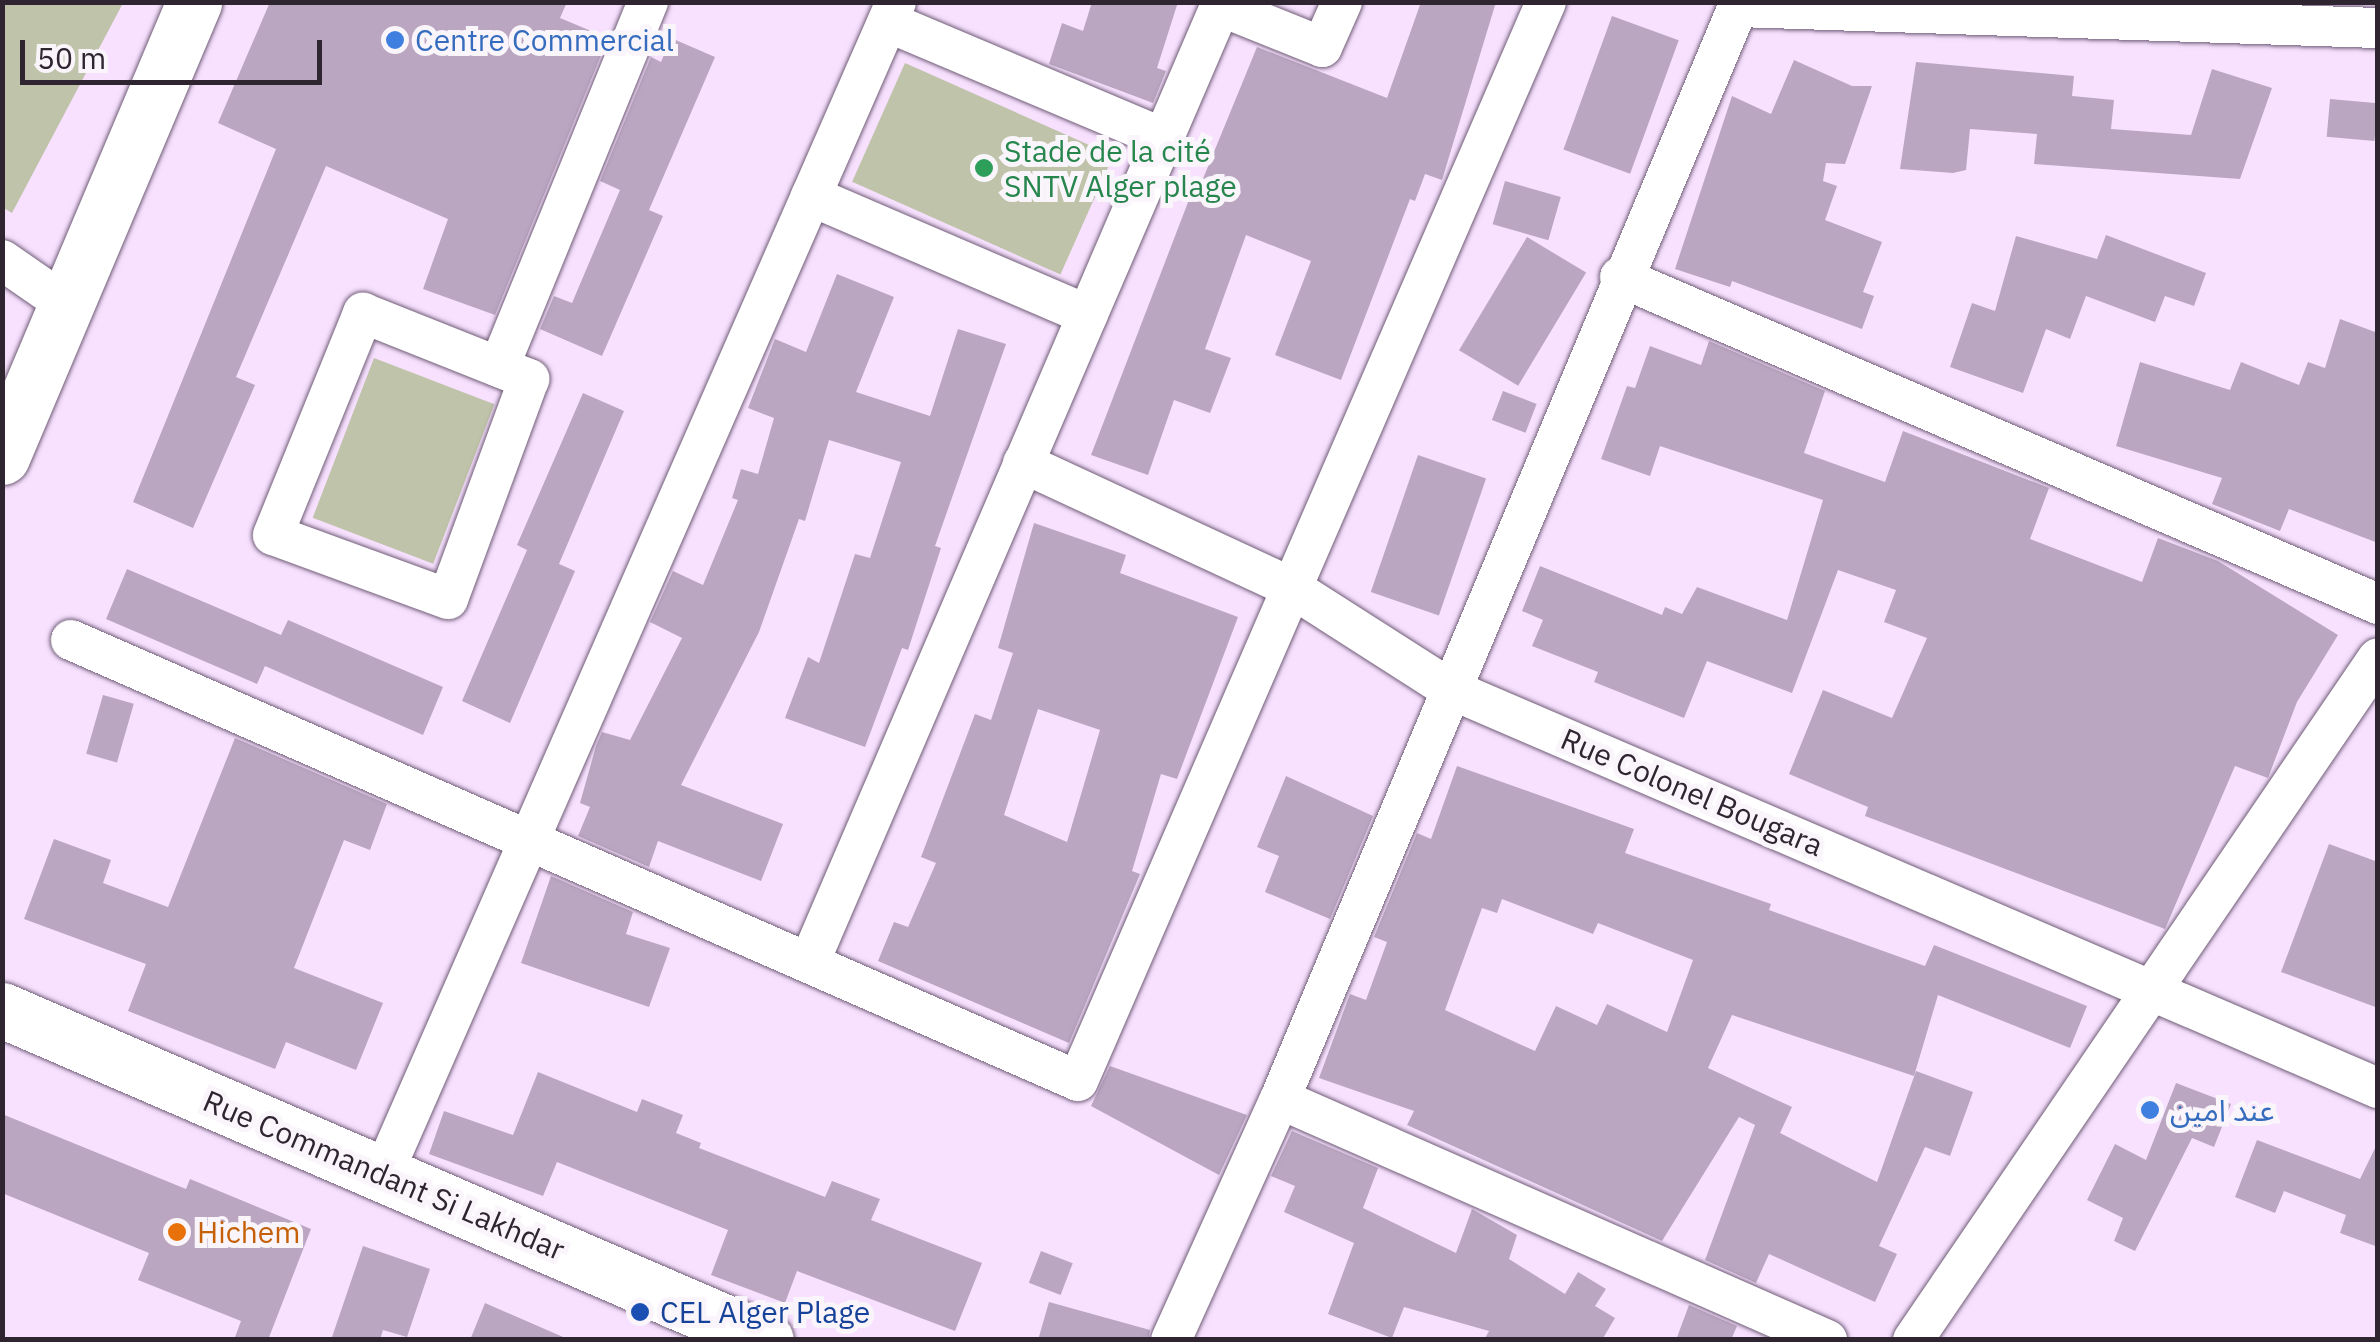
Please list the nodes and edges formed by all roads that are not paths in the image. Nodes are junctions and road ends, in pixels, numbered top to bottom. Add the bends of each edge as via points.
1 (194, 2) edge
2 (648, 2) edge
3 (1342, 2) edge
4 (1546, 2) edge
5 (1221, 4) edge
6 (1739, 5) edge
7 (892, 12) edge
8 (2378, 28) edge
9 (1163, 138) junction
10 (811, 196) junction
11 (2, 260) edge
12 (1620, 277) junction
13 (68, 304) junction
14 (1088, 315) junction
15 (499, 367) junction
16 (2, 457) edge
17 (1023, 463) junction
18 (1292, 588) junction
19 (2378, 604) edge
20 (71, 640) dead end
21 (2378, 658) edge
22 (1450, 689) junction
23 (529, 840) junction
24 (808, 963) junction
25 (2152, 989) junction
26 (2, 1010) edge
27 (2378, 1088) edge
28 (1280, 1098) junction
29 (383, 1174) junction
30 (747, 1336) edge
31 (1171, 1340) edge
32 (1827, 1340) edge
33 (1913, 1340) edge

1 - 13 main road
2 - 15 street
3 - 5 street via 1322,47
4 - 18 street
5 - 9 street
6 - 8 street
6 - 12 street
7 - 9 street
7 - 10 street
9 - 14 street
10 - 14 street
10 - 23 street
11 - 13 street
12 - 19 street
12 - 22 street
13 - 16 main road
14 - 17 street
15 - 15 street via 363,313 273,534 448,599 529,379
17 - 18 street, Rue Colonel Bougara
17 - 24 street
18 - 22 street, Rue Colonel Bougara
18 - 24 street via 1078,1080
20 - 23 street
21 - 25 street
22 - 25 street, Rue Colonel Bougara
22 - 28 street
23 - 24 street
23 - 29 street
25 - 27 street, Rue Colonel Bougara
25 - 33 street
26 - 29 main road, Rue Commandant Si Lakhdar
28 - 31 street
28 - 32 street
29 - 30 main road, Rue Commandant Si Lakhdar

